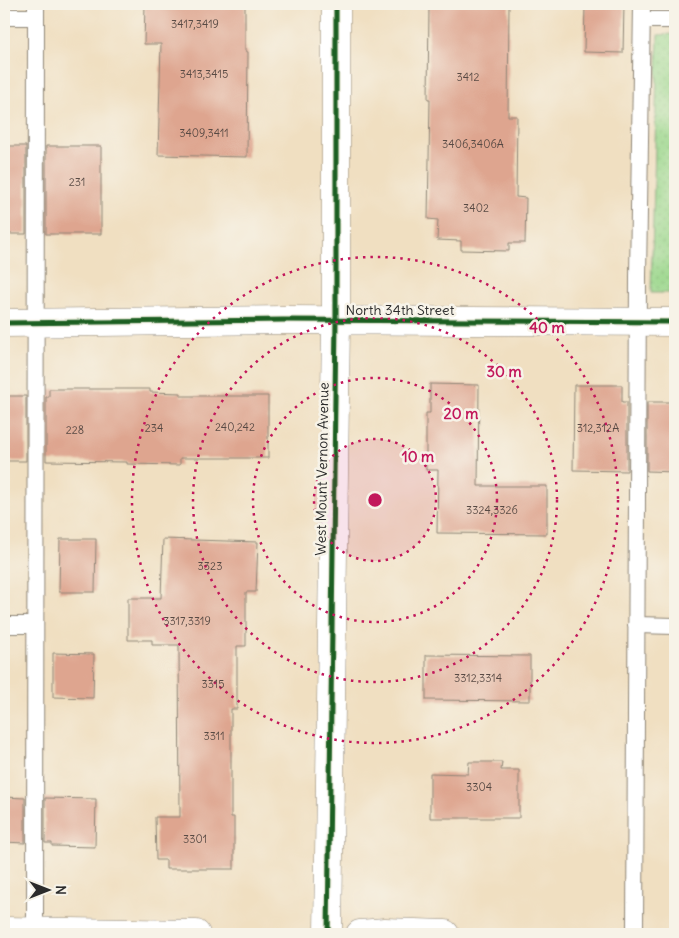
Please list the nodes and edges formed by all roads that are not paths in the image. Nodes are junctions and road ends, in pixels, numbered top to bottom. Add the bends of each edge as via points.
1 (336, 4) edge
2 (642, 4) edge
3 (36, 11) edge
4 (4, 17) edge
5 (642, 20) junction
6 (675, 20) edge
7 (336, 321) junction
8 (639, 321) junction
9 (675, 322) edge
10 (4, 323) edge
11 (36, 324) junction
12 (4, 625) edge
13 (36, 625) junction
14 (636, 625) junction
15 (675, 626) edge
16 (4, 932) edge
17 (36, 932) junction
18 (115, 934) edge
19 (196, 934) edge
20 (328, 934) edge
21 (360, 934) edge
22 (445, 934) edge
23 (635, 934) edge

1 - 7 street, West Mount Vernon Avenue
2 - 5 lane
3 - 4 lane
3 - 11 lane
5 - 6 lane
5 - 8 lane
7 - 8 street, North 34th Street
7 - 11 street, North 34th Street
7 - 20 street, West Mount Vernon Avenue
8 - 9 street, North 34th Street
8 - 14 lane
10 - 11 street, North 34th Street
11 - 13 lane
12 - 13 lane
13 - 17 lane
14 - 15 lane
14 - 23 lane
16 - 17 street
17 - 18 street
18 - 19 street
21 - 22 street

